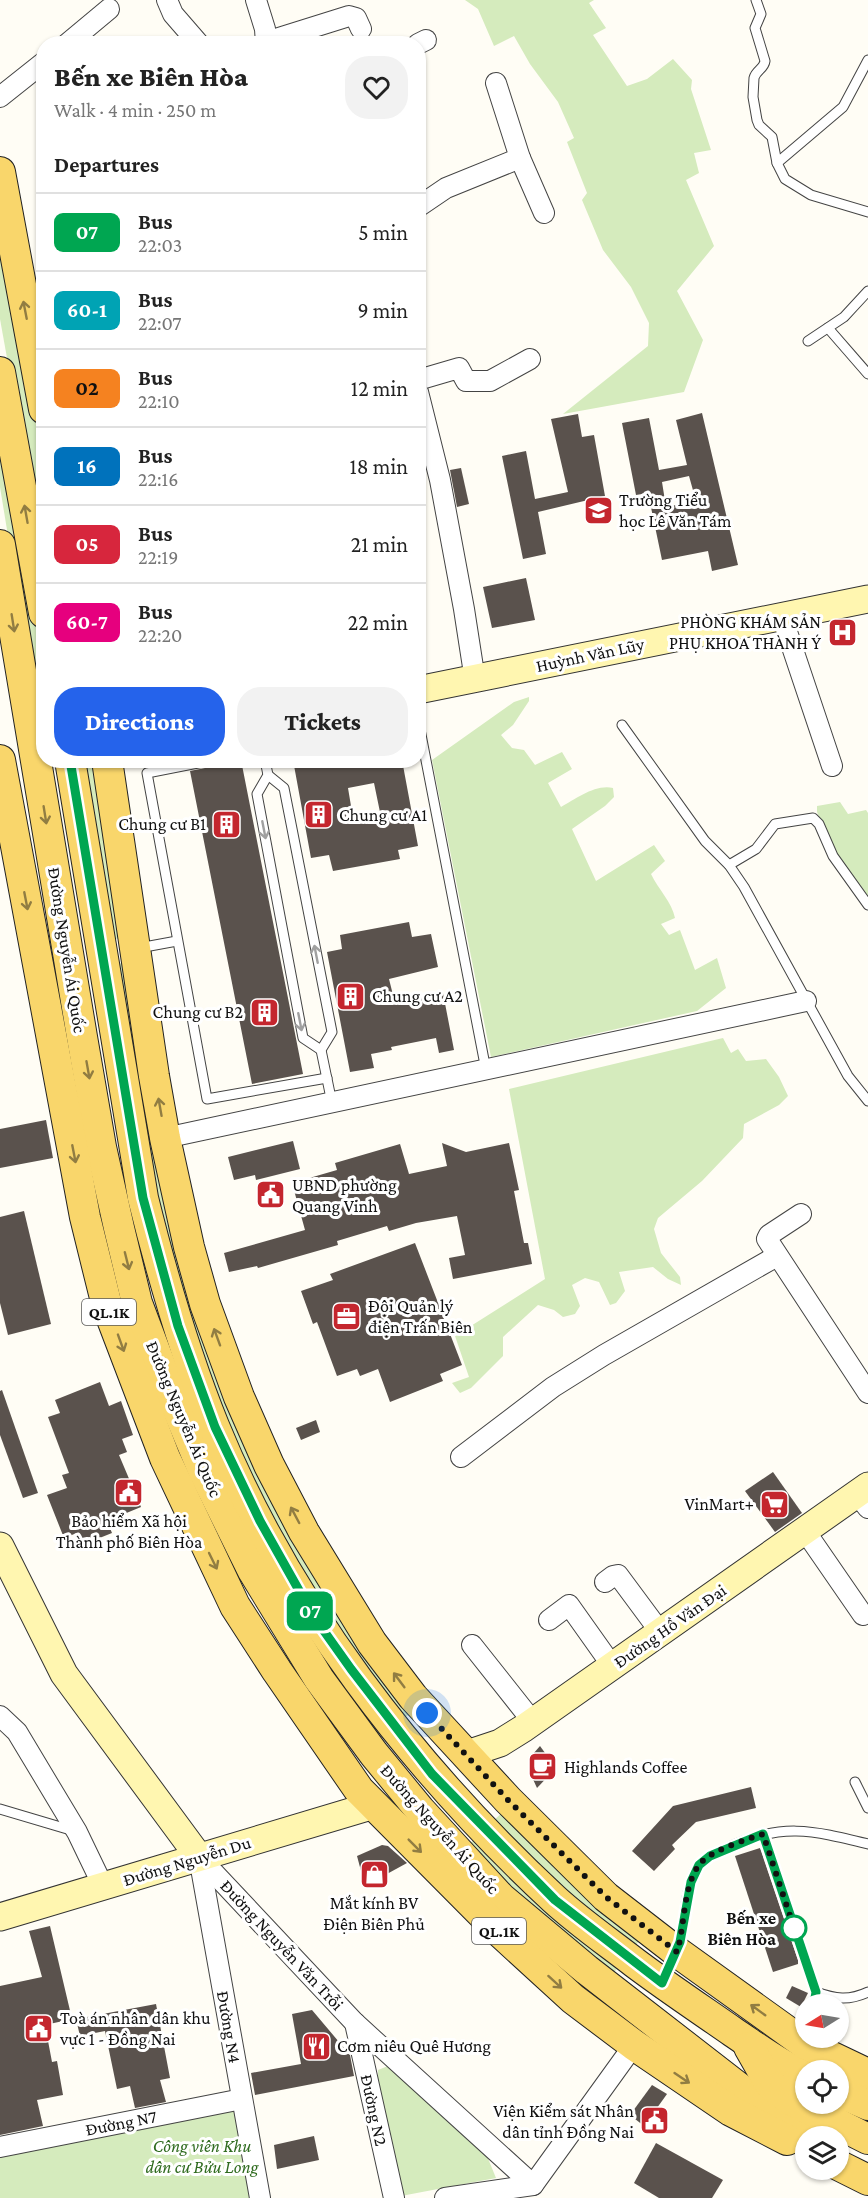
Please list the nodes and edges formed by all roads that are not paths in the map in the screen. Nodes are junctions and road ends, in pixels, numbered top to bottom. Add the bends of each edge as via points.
1 (167, 0) edge
2 (256, 0) edge
3 (756, 0) edge
4 (109, 9) dead end
5 (361, 29) dead end
6 (77, 36) edge
7 (192, 36) edge
8 (266, 36) edge
9 (286, 36) edge
10 (868, 60) edge
11 (36, 69) edge
12 (496, 84) dead end
13 (0, 98) edge
14 (520, 158) junction
15 (777, 163) junction
16 (0, 172) edge
17 (426, 202) edge
18 (868, 212) edge
19 (544, 213) dead end
20 (868, 291) edge
21 (828, 328) junction
22 (807, 341) dead end
23 (530, 359) dead end
24 (36, 366) edge
25 (0, 372) edge
26 (868, 374) edge
27 (426, 378) edge
28 (426, 424) edge
29 (0, 544) edge
30 (36, 569) edge
31 (866, 605) edge
32 (782, 617) junction
33 (475, 680) junction
34 (426, 689) edge
35 (621, 724) dead end
36 (36, 759) edge
37 (0, 760) edge
38 (426, 760) edge
39 (832, 766) dead end
40 (38, 768) edge
41 (71, 768) edge
42 (108, 768) edge
43 (172, 768) edge
44 (267, 768) edge
45 (268, 775) junction
46 (8, 853) edge
47 (729, 865) junction
48 (868, 905) edge
49 (177, 941) junction
50 (134, 949) junction
51 (102, 954) junction
52 (806, 1001) junction
53 (321, 1050) junction
54 (486, 1070) junction
55 (327, 1078) junction
56 (868, 1101) edge
57 (333, 1102) junction
58 (165, 1138) junction
59 (801, 1214) dead end
60 (777, 1256) junction
61 (868, 1393) edge
62 (461, 1457) dead end
63 (864, 1496) edge
64 (805, 1531) junction
65 (0, 1546) edge
66 (604, 1582) dead end
67 (863, 1615) dead end
68 (549, 1620) dead end
69 (661, 1633) junction
70 (472, 1645) dead end
71 (613, 1667) junction
72 (0, 1716) edge
73 (533, 1722) junction
74 (467, 1754) junction
75 (432, 1774) junction
76 (855, 1782) dead end
77 (404, 1791) junction
78 (374, 1805) junction
79 (868, 1808) edge
80 (0, 1809) edge
81 (76, 1832) junction
82 (763, 1834) junction
83 (868, 1844) edge
84 (199, 1857) junction
85 (103, 1886) junction
86 (0, 1917) edge
87 (678, 1947) junction
88 (662, 1983) junction
89 (816, 1992) joint
90 (868, 1992) edge
91 (646, 2015) junction
92 (355, 2023) junction
93 (795, 2033) edge
94 (634, 2045) junction
95 (819, 2048) edge
96 (868, 2074) edge
97 (773, 2096) edge
98 (849, 2097) edge
99 (242, 2099) junction
100 (868, 2105) edge
101 (808, 2126) edge
102 (795, 2131) edge
103 (868, 2139) edge
104 (0, 2147) edge
105 (849, 2150) edge
106 (868, 2159) edge
107 (849, 2171) edge
108 (868, 2180) edge
109 (533, 2191) edge
110 (260, 2198) edge
111 (394, 2198) edge
112 (445, 2198) edge

1 - 7 street via 173,14
2 - 8 street
3 - 15 lane via 761,14 755,28 765,61 754,78 754,110 759,125 772,137
4 - 6 street
5 - 9 street via 356,18 349,16
10 - 15 lane via 843,107
11 - 13 street
12 - 14 street
14 - 17 street via 446,188
14 - 19 street
15 - 18 lane via 785,179 801,190
24 -> 16 main road
20 - 21 lane
21 - 22 lane
21 - 26 lane
23 - 27 street via 487,382 466,381 459,368
30 -> 25 main road
28 - 33 street via 440,480
29 -> 36 main road, Đường Nguyễn Ái Quốc / QL.1K
31 - 32 street, Huỳnh Văn Lũy
32 - 33 street, Huỳnh Văn Lũy
32 - 39 street
33 - 34 street, Huỳnh Văn Lũy
35 - 47 lane via 705,841
37 - 46 main road, Đường Nguyễn Ái Quốc / QL.1K
38 - 54 lane
40 -> 77 main road, Đường Nguyễn Ái Quốc / QL.1K via 101,1147 137,1303 203,1470 253,1570 319,1679
41 - 51 main road, Đường Nguyễn Ái Quốc
42 - 50 main road
43 - 49 lane via 147,773
44 - 45 lane
53 -> 45 lane via 332,1032 284,788
45 -> 53 lane via 257,794 303,1038
46 -> 78 main road, Đường Nguyễn Ái Quốc / QL.1K via 85,1217 107,1306 129,1366 165,1458 235,1606 319,1733
47 - 48 lane via 756,849 775,824 813,818 833,856
47 - 52 lane
49 - 50 lane
49 - 55 lane via 207,1100
50 - 51 main road
58 -> 50 main road
51 - 75 main road, Đường Nguyễn Ái Quốc via 145,1208 178,1326 215,1427 260,1521 314,1617
52 - 54 street
52 - 56 lane via 848,1076
53 - 55 lane
54 - 57 street
55 - 57 lane
57 - 58 street
74 -> 58 main road via 413,1697 372,1643 304,1532 269,1465 239,1397 206,1304 189,1248
59 - 60 street via 767,1236
60 - 61 street
60 - 62 street via 553,1387
63 - 64 street, Đường Hồ Văn Đại
64 - 67 street
64 - 69 street, Đường Hồ Văn Đại
65 - 84 street, Đường Nguyễn Văn Trỗi via 64,1674
66 - 69 street via 618,1575
68 - 71 street via 569,1605
69 - 71 street, Đường Hồ Văn Đại
70 - 73 street
71 - 73 street, Đường Hồ Văn Đại
72 - 81 street via 17,1732
73 - 74 street, Đường Hồ Văn Đại via 500,1743
74 - 75 main road
74 - 87 main road via 606,1897
75 - 77 main road
75 - 88 main road, Đường Nguyễn Ái Quốc via 555,1900
76 - 79 lane
77 - 78 main road
77 - 91 main road, Đường Nguyễn Ái Quốc / QL.1K via 501,1898
78 - 84 street, Đường Nguyễn Du
78 -> 94 main road, Đường Nguyễn Ái Quốc / QL.1K via 502,1934 573,1999
80 - 81 lane
81 - 85 street
82 - 83 lane via 816,1832
82 - 87 lane via 710,1856 699,1865 691,1882
82 - 89 lane
84 - 85 street, Đường Nguyễn Du
84 - 92 street, Đường Nguyễn Văn Trỗi
84 - 99 street, Đường N4
85 - 86 street, Đường Nguyễn Du
87 - 88 main road
93 -> 87 main road
88 - 97 main road, Đường Nguyễn Ái Quốc via 744,2039
89 - 90 lane via 833,1999
91 - 94 main road
91 - 97 main road, Đường Nguyễn Ái Quốc / QL.1K via 722,2074
92 - 109 street, Đường Nguyễn Văn Trỗi
92 - 111 street, Đường N2
94 -> 97 main road, Đường Nguyễn Ái Quốc / QL.1K
94 - 109 street
95 - 96 main road
97 - 101 main road, Đường Nguyễn Ái Quốc / QL.1K
97 - 102 main road, Đường Nguyễn Ái Quốc / QL.1K
97 - 103 main road, QL.1K
98 - 100 main road
99 - 104 street, Đường N7
99 - 110 street, Đường N4
105 - 106 main road
107 - 108 main road
109 - 112 street

